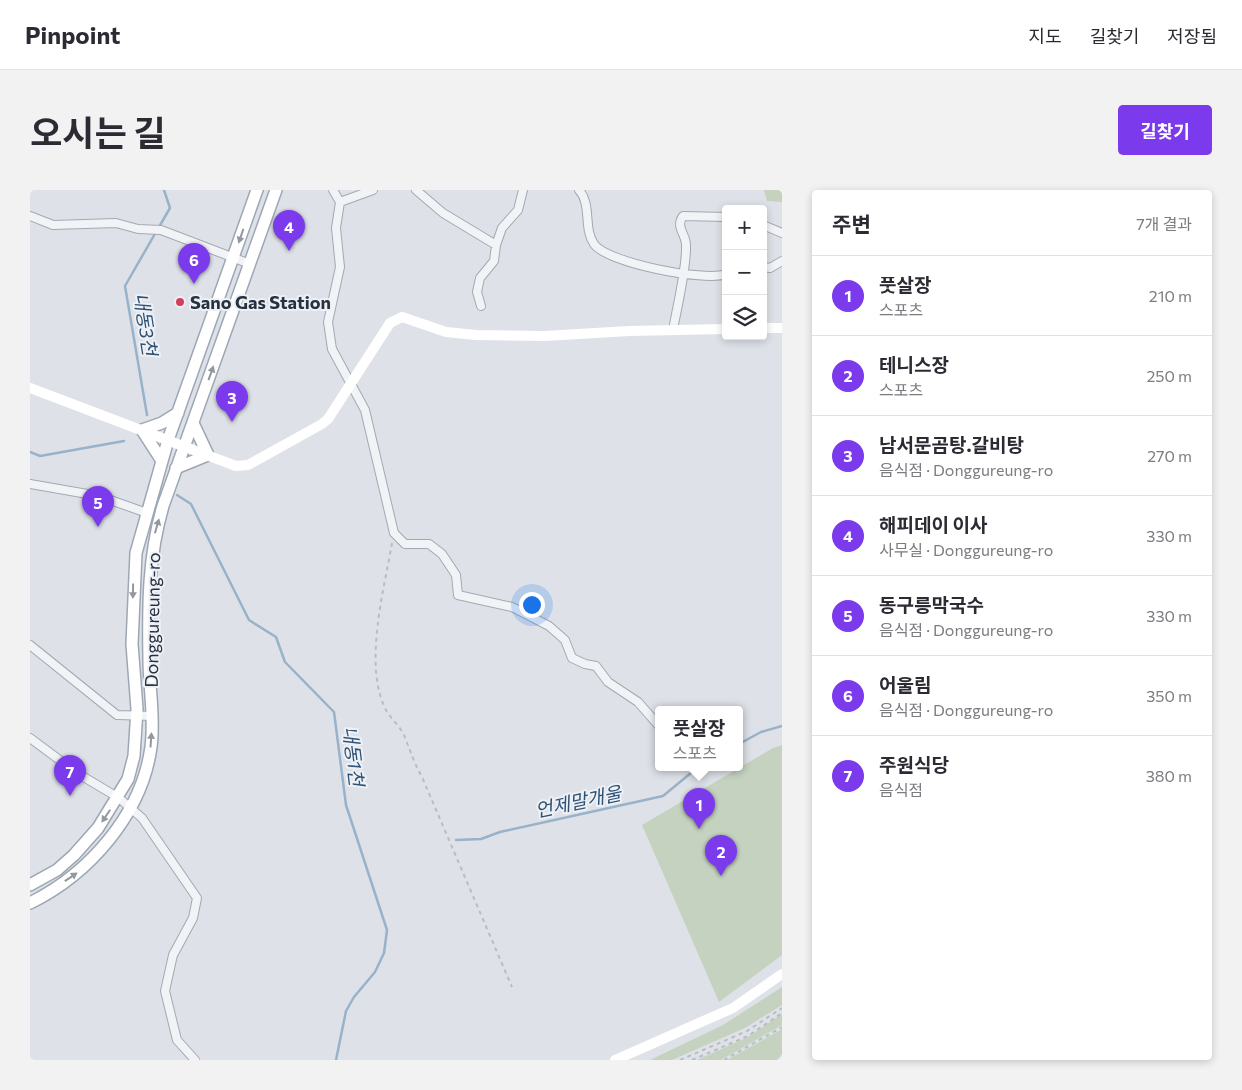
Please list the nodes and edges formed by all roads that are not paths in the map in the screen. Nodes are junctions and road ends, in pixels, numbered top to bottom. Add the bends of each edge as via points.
1 (257, 190) edge
2 (276, 190) edge
3 (333, 190) edge
4 (373, 190) edge
5 (416, 190) edge
6 (523, 190) edge
7 (579, 190) edge
8 (340, 202) junction
9 (30, 216) edge
10 (722, 217) edge
11 (767, 227) edge
12 (782, 233) edge
13 (496, 245) junction
14 (234, 258) junction
15 (782, 261) edge
16 (250, 264) junction
17 (767, 268) edge
18 (682, 273) junction
19 (722, 276) edge
20 (481, 306) dead end
21 (767, 328) edge
22 (782, 328) edge
23 (722, 329) edge
24 (673, 330) junction
25 (349, 382) junction
26 (30, 388) edge
27 (178, 413) junction
28 (192, 423) junction
29 (142, 430) junction
30 (168, 440) junction
31 (184, 447) junction
32 (208, 455) junction
33 (162, 461) junction
34 (176, 468) junction
35 (30, 484) edge
36 (147, 513) junction
37 (30, 645) edge
38 (137, 715) junction
39 (153, 716) junction
40 (655, 721) edge
41 (30, 738) edge
42 (118, 798) junction
43 (131, 807) junction
44 (30, 885) edge
45 (30, 902) edge
46 (782, 974) edge
47 (194, 1060) edge
48 (615, 1060) edge

1 -> 14 main road, Donggureung-ro
2 - 16 main road, Donggureung-ro
3 - 8 street
4 - 8 street
5 - 13 street via 443,213
6 - 13 street via 518,210 502,228
7 - 18 street via 584,195 588,232 596,246 629,263
8 - 25 street via 336,228 340,267 328,322 332,349
9 - 14 street via 53,225 116,223 157,230
10 - 18 street via 683,216 679,226 686,244
11 - 12 street
13 - 20 street via 494,262 480,278 477,292
14 - 16 street
14 - 27 main road, Donggureung-ro
15 - 17 street
28 -> 16 main road, Donggureung-ro
18 - 19 street
18 - 24 street
21 - 22 street
23 - 24 street
24 - 25 street via 476,336 446,332 402,316 390,323
25 - 32 street via 322,424 248,465 236,466
25 - 40 street via 365,410 394,533 405,544 429,544 442,554 456,575 458,596 512,607 549,626 565,640 572,658 596,666 608,682 638,702
26 - 29 street
27 - 29 main road
27 - 30 main road, Donggureung-ro
28 - 31 main road, Donggureung-ro
28 - 32 main road
29 - 30 street
29 - 33 main road
30 - 31 street
30 - 33 main road, Donggureung-ro
31 - 32 street
31 - 34 main road, Donggureung-ro
32 - 34 main road
33 - 36 main road, Donggureung-ro
39 -> 34 main road, Donggureung-ro via 149,661 149,584 153,539
35 - 36 street via 99,496
36 -> 38 main road, Donggureung-ro via 136,552 133,582 132,644
37 - 38 street via 117,715
38 - 39 street
38 - 42 main road, Donggureung-ro via 134,756 128,780
43 -> 39 main road, Donggureung-ro via 151,748
41 - 42 street
42 - 43 street
42 -> 44 main road, Donggureung-ro via 74,855 57,870
45 -> 43 main road, Donggureung-ro via 80,871 110,838
43 - 47 street via 197,898 193,918 173,955 165,991 177,1040
46 - 48 street via 733,1008

